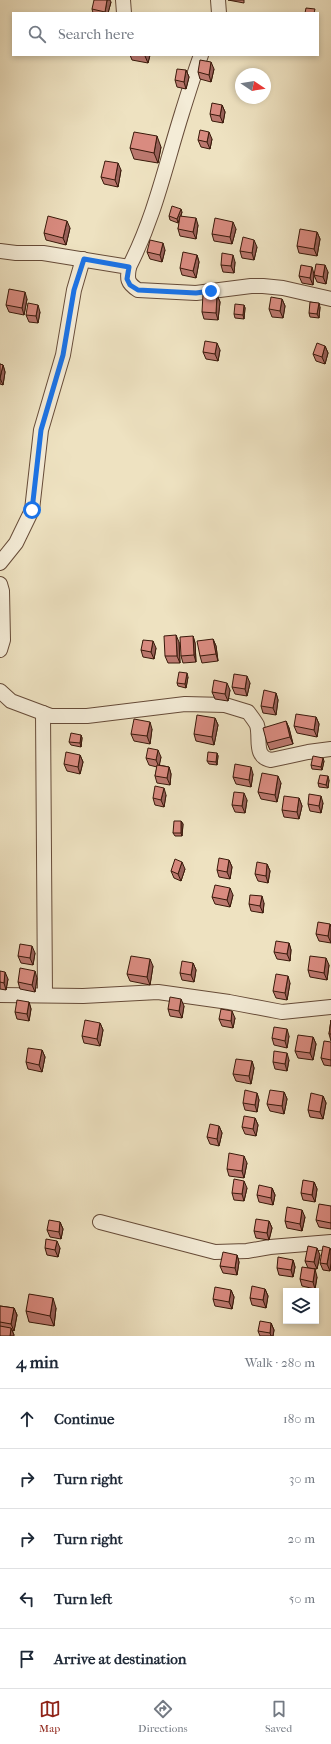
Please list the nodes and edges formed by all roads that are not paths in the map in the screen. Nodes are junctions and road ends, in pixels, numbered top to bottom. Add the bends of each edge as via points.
1 (123, 0) edge
2 (218, 0) edge
3 (124, 12) edge
4 (219, 12) edge
5 (201, 56) edge
6 (0, 251) edge
7 (84, 259) junction
8 (129, 267) junction
9 (331, 299) edge
10 (0, 563) edge
11 (0, 584) edge
12 (0, 650) edge
13 (1, 695) edge
14 (43, 713) junction
15 (331, 749) edge
16 (0, 995) edge
17 (45, 995) junction
18 (331, 1007) edge
19 (100, 1222) dead end
20 (331, 1242) edge

1 - 3 street
2 - 4 street
5 - 8 street via 157,202
6 - 7 street via 43,253
7 - 8 street
7 - 10 street via 74,290 63,355 41,430 32,510 16,543
8 - 9 street via 127,279 130,285 138,290 196,293 263,286
11 - 12 street
13 - 14 street
14 - 15 street via 51,716 87,716 185,704 225,705 248,712 257,725 260,753 265,759
14 - 17 street
16 - 17 street
17 - 18 street via 158,992 282,1012
19 - 20 street via 215,1252

